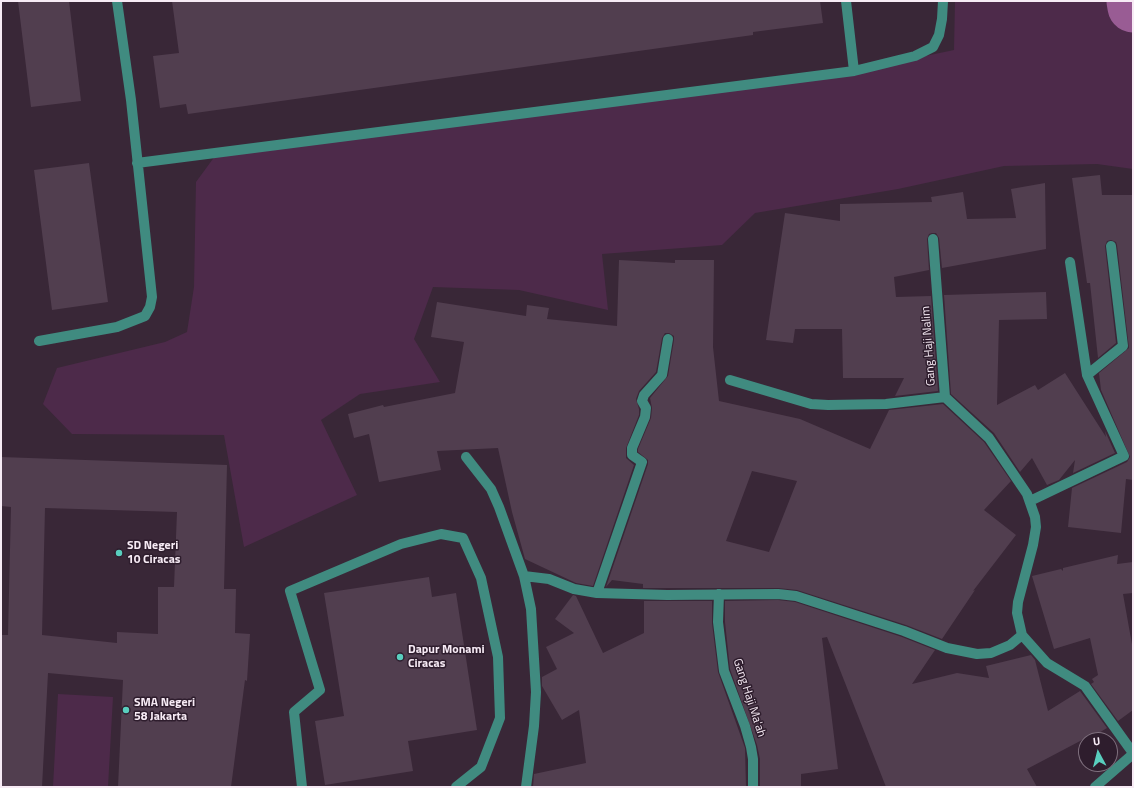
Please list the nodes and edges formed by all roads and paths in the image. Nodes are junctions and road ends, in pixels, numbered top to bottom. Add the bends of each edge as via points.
1 (117, 1) edge
2 (846, 1) edge
3 (943, 1) edge
4 (854, 71) junction
5 (137, 162) junction
6 (934, 239) dead end
7 (1111, 246) dead end
8 (1070, 262) dead end
9 (668, 339) dead end
10 (39, 341) dead end
11 (1087, 374) junction
12 (730, 380) dead end
13 (945, 397) junction
14 (466, 457) dead end
15 (1030, 501) junction
16 (524, 576) junction
17 (597, 593) junction
18 (719, 594) junction
19 (1022, 635) junction
20 (1133, 754) edge
21 (302, 787) edge
22 (456, 787) edge
23 (526, 787) edge
24 (753, 787) edge
25 (1095, 787) edge

1 - 5 street
2 - 4 street
3 - 4 street via 941,27 933,47 915,56
4 - 5 street
5 - 10 street via 152,297 148,312 138,320 117,327
6 - 13 street, Gang Haji Nalim
7 - 11 street via 1123,346
8 - 11 street
9 - 17 street via 662,375 644,395 642,401 646,408 645,417 632,448 632,455 642,462
11 - 15 street via 1124,456
12 - 13 street via 811,404 886,404
13 - 15 street, Gang Haji Nalim via 989,438
14 - 16 street via 490,489 499,507
15 - 19 street, Gang Haji Nalim via 1036,527 1018,602 1017,613
16 - 17 street via 549,579 574,589
16 - 23 street via 531,609 536,692
17 - 18 street
18 - 19 street via 796,596 904,631 947,648 977,654 991,653 1010,645
18 - 24 street, Gang Haji Ma'ah via 718,622 724,672 751,747 754,766
19 - 20 street, Gang Haji Nalim via 1047,663 1085,686
20 - 25 street
21 - 22 street via 294,712 320,690 290,591 400,544 441,534 463,538 481,578 498,657 500,718 481,767

